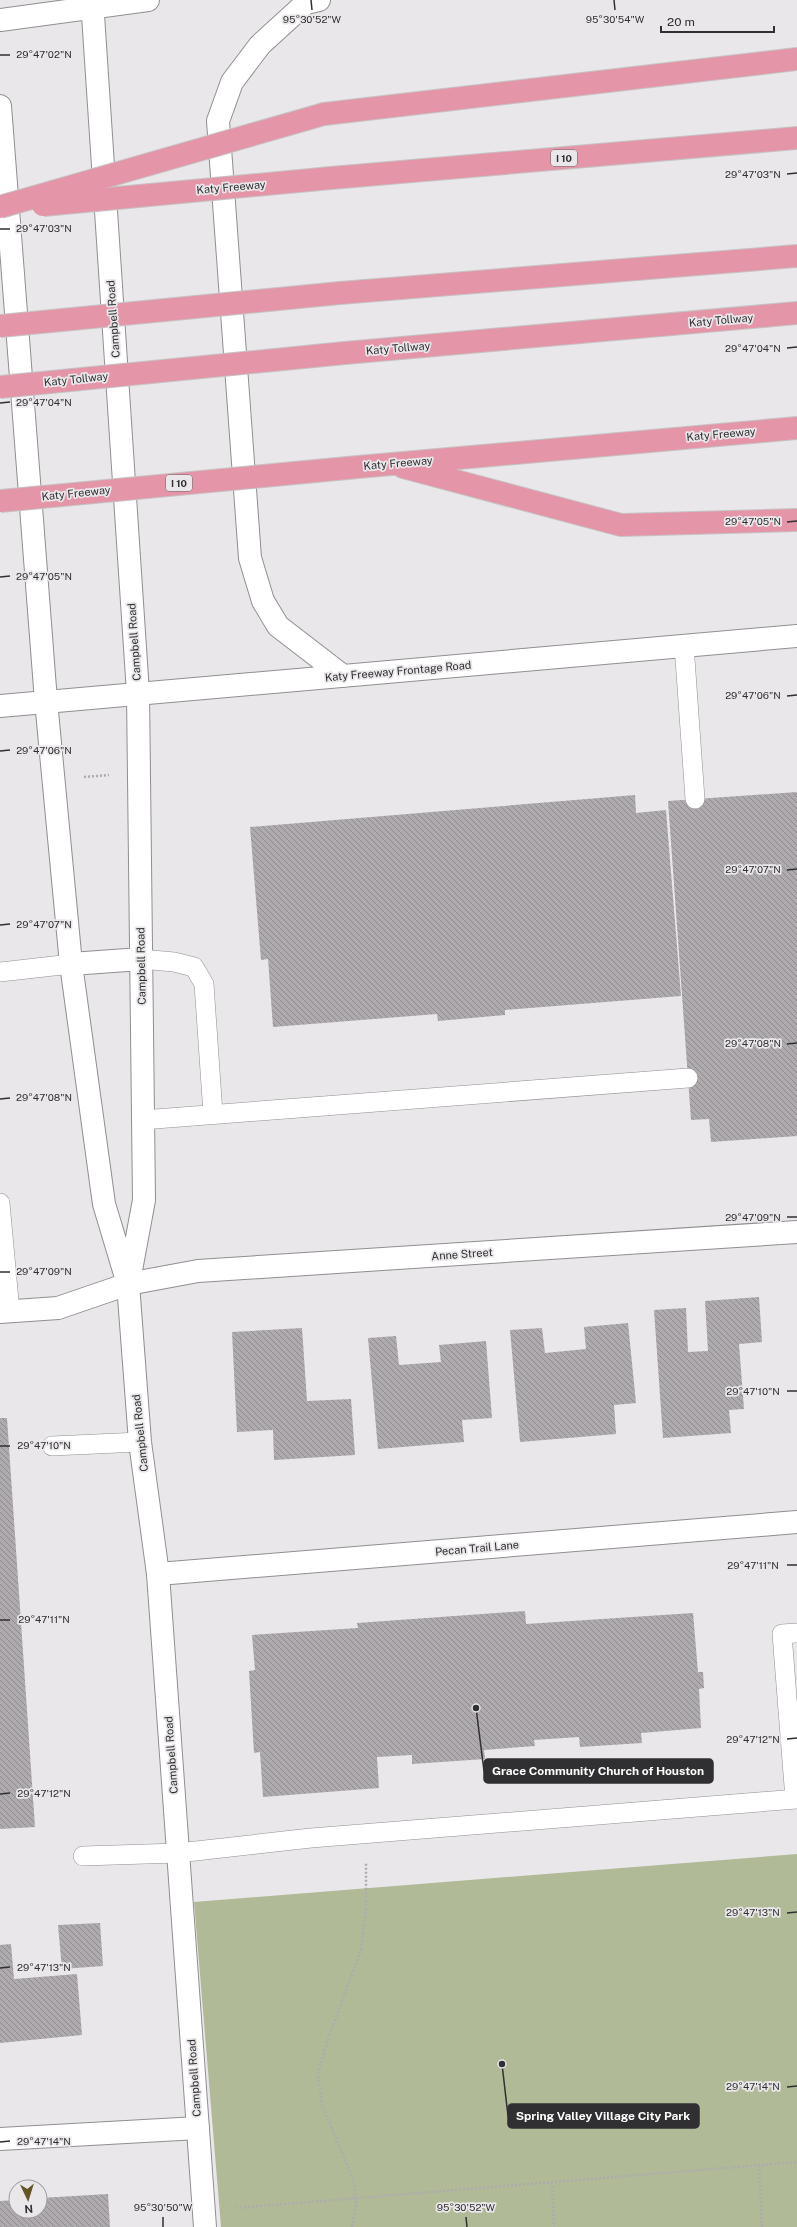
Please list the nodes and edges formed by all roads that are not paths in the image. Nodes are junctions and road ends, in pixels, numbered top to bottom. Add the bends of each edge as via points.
1 (148, 0) edge
2 (318, 0) edge
3 (93, 3) edge
4 (0, 20) edge
5 (797, 59) edge
6 (0, 106) edge
7 (797, 138) edge
8 (0, 208) edge
9 (797, 256) edge
10 (797, 313) edge
11 (0, 326) edge
12 (0, 387) edge
13 (797, 428) edge
14 (389, 463) junction
15 (0, 501) edge
16 (797, 520) edge
17 (797, 636) edge
18 (684, 645) junction
19 (343, 676) junction
20 (138, 693) junction
21 (46, 701) junction
22 (0, 706) edge
23 (695, 799) dead end
24 (141, 960) junction
25 (71, 964) junction
26 (0, 972) edge
27 (688, 1078) dead end
28 (214, 1114) junction
29 (142, 1120) junction
30 (0, 1207) edge
31 (797, 1232) edge
32 (128, 1284) junction
33 (5, 1312) edge
34 (140, 1442) junction
35 (52, 1446) dead end
36 (797, 1522) edge
37 (158, 1574) junction
38 (797, 1633) edge
39 (796, 1799) edge
40 (178, 1853) junction
41 (83, 1856) dead end
42 (198, 2128) junction
43 (0, 2139) edge
44 (205, 2227) edge

1 - 3 street
2 - 19 street via 306,3 260,45 232,82 218,121 250,558 263,601 278,626
3 - 4 street
3 - 20 street, Campbell Road
5 - 8 highway, bridge via 324,114
6 - 21 street, Campbell Road
7 - 8 highway, Katy Freeway / I 10, bridge
9 - 11 highway, bridge via 340,293
10 - 12 highway, Katy Tollway, bridge
13 - 14 highway, Katy Freeway / I 10
14 - 15 highway, Katy Freeway / I 10, bridge
14 - 16 highway via 621,525
17 - 18 street, Katy Freeway Frontage Road
18 - 19 street, Katy Freeway Frontage Road
18 - 23 lane
19 - 20 street, Katy Freeway Frontage Road
20 - 21 street, Katy Freeway Frontage Road
20 - 24 street, Campbell Road
21 - 22 street, Katy Freeway Frontage Road
21 - 25 street, Campbell Road
24 - 25 street
24 - 28 lane via 174,962 194,967 204,984
24 - 29 street, Campbell Road
25 - 26 lane
25 - 32 street, Campbell Road via 104,1204
27 - 28 lane
28 - 29 lane
29 - 32 street, Campbell Road via 144,1200
30 - 33 lane
31 - 32 street, Anne Street via 198,1271
32 - 33 street, Anne Street via 58,1308
32 - 34 street, Campbell Road
34 - 35 lane
34 - 37 street, Campbell Road
36 - 37 street, Pecan Trail Lane
37 - 40 street, Campbell Road
38 - 39 lane via 782,1634
39 - 40 lane via 366,1833
40 - 41 lane
40 - 42 street, Campbell Road
42 - 43 street
42 - 44 street, Campbell Road

